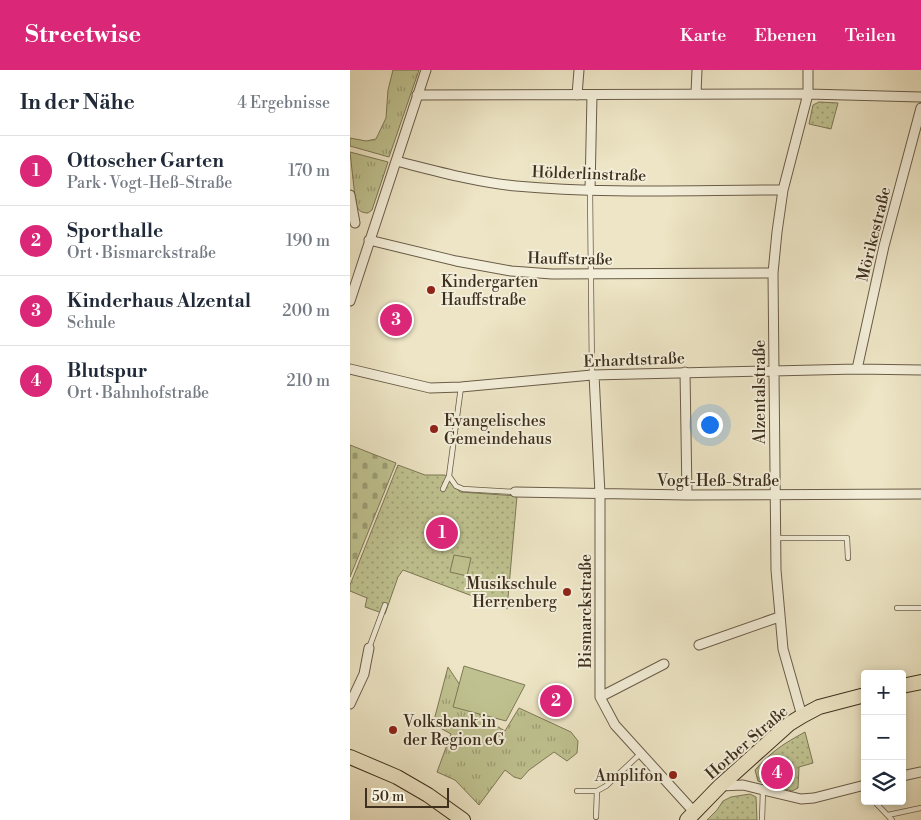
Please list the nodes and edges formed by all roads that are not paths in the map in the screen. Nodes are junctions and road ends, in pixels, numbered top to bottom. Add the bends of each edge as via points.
1 (426, 70) edge
2 (579, 70) edge
3 (697, 70) edge
4 (808, 70) edge
5 (417, 94) junction
6 (696, 94) junction
7 (808, 94) junction
8 (577, 95) junction
9 (592, 95) junction
10 (921, 97) edge
11 (921, 108) edge
12 (396, 161) junction
13 (590, 190) junction
14 (783, 190) junction
15 (350, 195) edge
16 (353, 224) edge
17 (372, 231) junction
18 (369, 240) junction
19 (773, 273) junction
20 (590, 274) junction
21 (350, 301) edge
22 (350, 369) edge
23 (857, 369) junction
24 (921, 370) edge
25 (774, 371) junction
26 (685, 372) junction
27 (593, 375) junction
28 (461, 387) junction
29 (449, 476) junction
30 (443, 490) dead end
31 (514, 492) joint
32 (600, 494) junction
33 (921, 494) edge
34 (687, 495) junction
35 (775, 495) junction
36 (776, 538) junction
37 (848, 558) dead end
38 (385, 605) dead end
39 (897, 608) dead end
40 (921, 608) edge
41 (780, 617) junction
42 (699, 645) dead end
43 (369, 648) joint
44 (664, 664) dead end
45 (921, 682) edge
46 (906, 685) edge
47 (861, 696) edge
48 (600, 697) junction
49 (350, 704) edge
50 (802, 716) junction
51 (640, 754) junction
52 (350, 757) edge
53 (921, 772) edge
54 (906, 775) edge
55 (720, 786) junction
56 (861, 786) edge
57 (763, 790) junction
58 (577, 791) dead end
59 (597, 792) junction
60 (878, 805) edge
61 (921, 808) edge
62 (454, 815) edge
63 (888, 815) junction
64 (691, 816) edge
65 (596, 817) dead end
66 (463, 820) edge
67 (762, 820) edge
68 (892, 820) edge

1 - 5 street
2 - 8 street
3 - 6 street
4 - 7 street, Alzentalstraße
5 - 8 street
5 - 12 street
6 - 7 street
6 - 9 street
7 - 10 street
7 - 14 street, Alzentalstraße
8 - 9 street
9 - 13 street, Bismarckstraße
11 - 23 street, Mörikestraße via 884,246
12 - 13 street, Hölderlinstraße via 514,186
12 - 17 street
13 - 14 street, Hölderlinstraße
13 - 20 lane, Bismarckstraße
14 - 19 street, Alzentalstraße
15 - 16 street
16 - 17 street
17 - 18 street
18 - 20 street, Hauffstraße via 456,262 511,271
18 - 21 street
19 - 20 street, Hauffstraße
19 - 25 street, Alzentalstraße
20 - 27 lane, Bismarckstraße
22 - 28 street, Erhardtstraße via 430,388
23 - 24 street, Erhardtstraße
23 - 25 street, Erhardtstraße
25 - 26 street, Erhardtstraße
25 - 35 street, Alzentalstraße
26 - 27 street, Erhardtstraße
26 - 34 street
27 - 28 street, Erhardtstraße
27 - 32 street, Bismarckstraße
28 - 29 lane
29 - 30 lane
29 - 31 lane via 456,486 464,489
31 - 32 street, Vogt-Heß-Straße
32 - 34 street, Vogt-Heß-Straße
32 - 48 street, Bismarckstraße
33 - 35 street, Vogt-Heß-Straße
34 - 35 street, Vogt-Heß-Straße
35 - 36 street, Alzentalstraße
36 - 37 lane via 847,538
36 - 41 street, Alzentalstraße
38 - 43 lane
39 - 40 lane
41 - 42 street
41 - 50 street, Alzentalstraße via 783,649
43 - 49 street via 364,674
44 - 48 street
45 - 46 main road
47 - 50 main road, Horber Straße via 834,702
48 - 51 street, Bismarckstraße via 615,725
50 - 55 main road, Horber Straße via 774,736
51 - 59 lane
51 - 64 street, Bismarckstraße
52 - 62 main road via 397,777
53 - 54 street
55 - 57 street via 743,785
55 - 64 main road, Horber Straße
56 - 57 street via 801,799
57 - 67 lane
58 - 59 lane
59 - 65 lane
60 - 63 lane
61 - 63 lane
62 - 66 main road
63 - 68 lane

